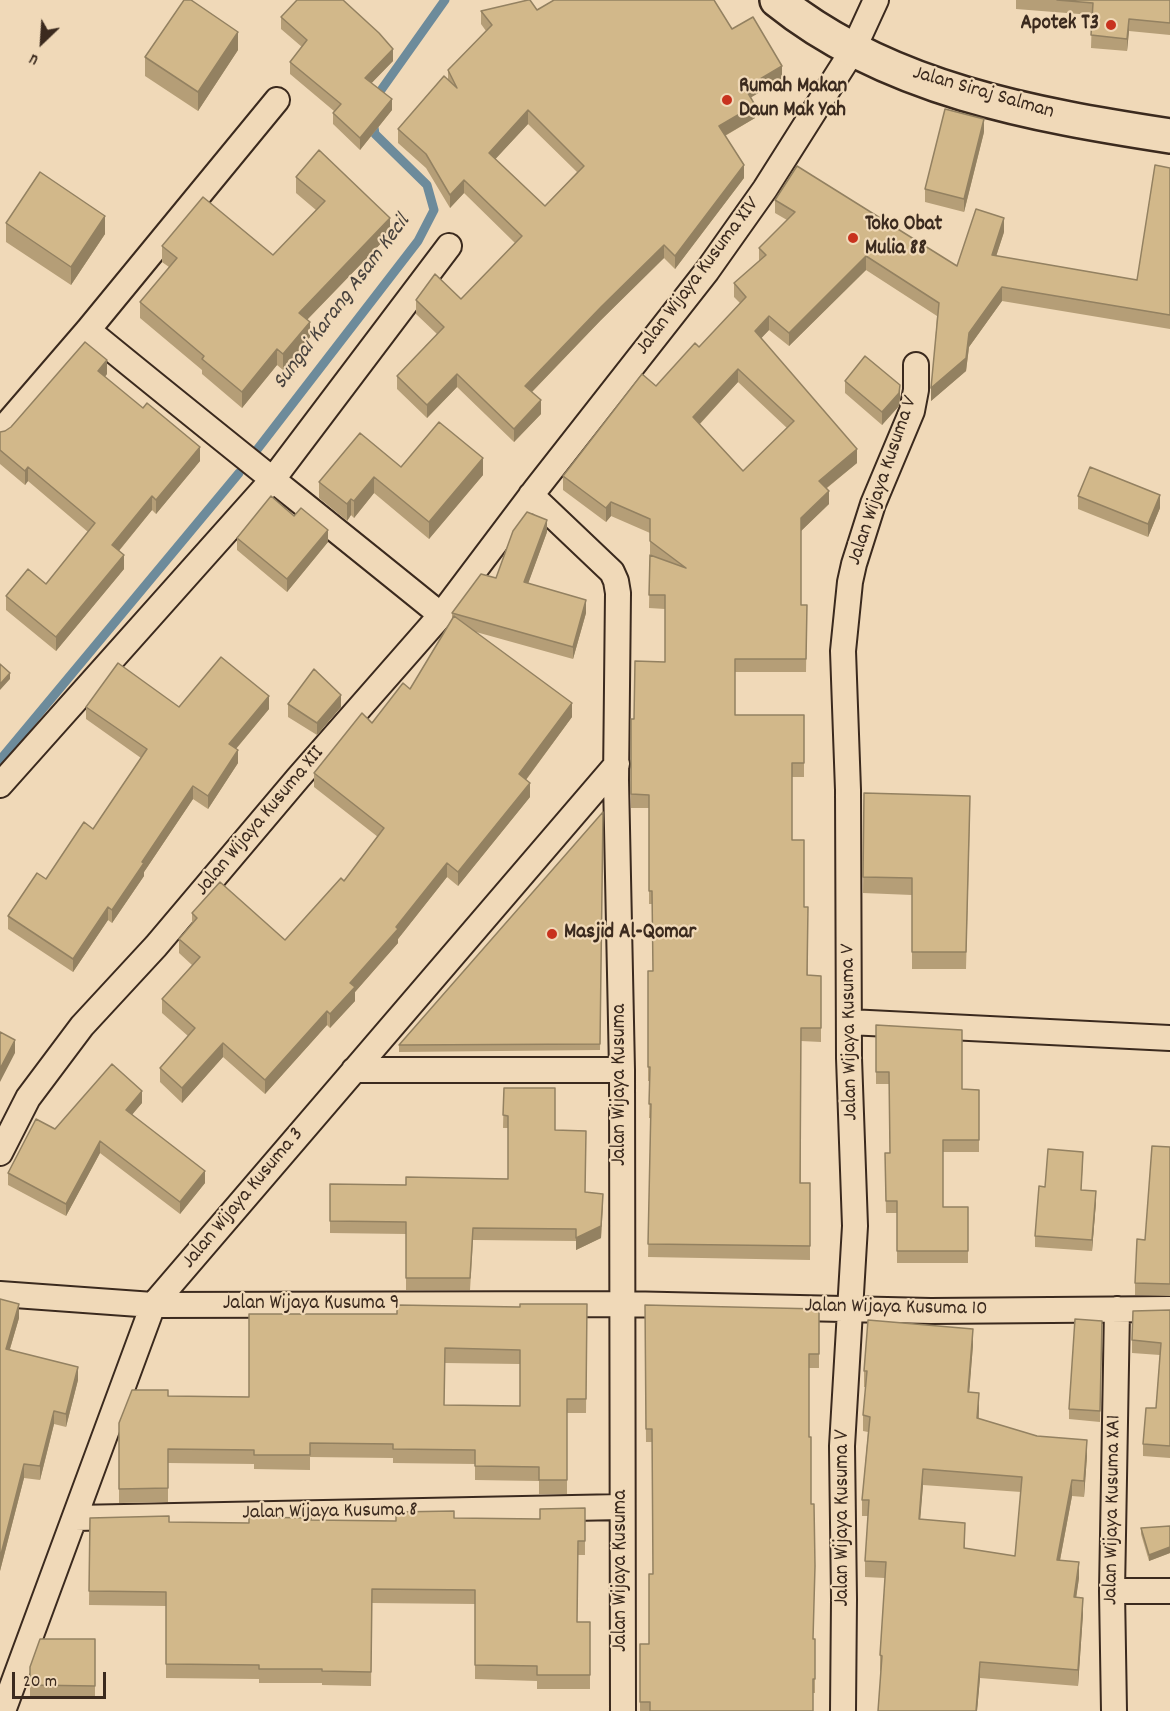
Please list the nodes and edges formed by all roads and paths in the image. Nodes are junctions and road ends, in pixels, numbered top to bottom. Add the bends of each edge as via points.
1 (777, 0) edge
2 (876, 0) edge
3 (853, 50) junction
4 (277, 100) dead end
5 (1170, 136) edge
6 (449, 246) dead end
7 (88, 330) junction
8 (916, 365) dead end
9 (0, 432) edge
10 (273, 478) junction
11 (531, 495) junction
12 (441, 615) junction
13 (617, 764) junction
14 (0, 785) edge
15 (849, 1022) junction
16 (1170, 1038) edge
17 (354, 1070) junction
18 (622, 1070) junction
19 (0, 1153) edge
20 (0, 1294) edge
21 (622, 1304) junction
22 (153, 1305) junction
23 (850, 1309) junction
24 (1117, 1309) junction
25 (1170, 1309) edge
26 (622, 1507) junction
27 (75, 1518) junction
28 (1112, 1591) junction
29 (1170, 1591) edge
30 (3, 1711) edge
31 (622, 1711) edge
32 (843, 1711) edge
33 (1114, 1711) edge

1 - 3 street, Jalan Siraj Salman
2 - 3 street, Jalan Wijaya Kusuma XIV
3 - 5 street, Jalan Siraj Salman via 935,84 990,100
3 - 11 street, Jalan Wijaya Kusuma XIV via 731,238
4 - 7 street
6 - 10 street
7 - 9 street
7 - 10 street
8 - 15 street, Jalan Wijaya Kusuma V via 912,411 873,504 852,573 843,651
10 - 12 street
10 - 14 street
11 - 12 street, Jalan Wijaya Kusuma XII
11 - 13 street, Jalan Wijaya Kusuma via 612,572 616,581
12 - 19 street, Jalan Wijaya Kusuma XII via 156,946 82,1026 28,1098
13 - 17 street, Jalan Wijaya Kusuma 3
13 - 18 street, Jalan Wijaya Kusuma
15 - 16 street
15 - 23 street, Jalan Wijaya Kusuma V via 855,1226
17 - 18 street
17 - 22 street, Jalan Wijaya Kusuma 3
18 - 21 street, Jalan Wijaya Kusuma
20 - 22 street, Jalan Wijaya Kusuma 9
21 - 22 street, Jalan Wijaya Kusuma 9
21 - 23 street, Jalan Wijaya Kusuma 10
21 - 26 street, Jalan Wijaya Kusuma
22 - 27 street, Jalan Wijaya Kusuma 3
23 - 24 street, Jalan Wijaya Kusuma 10
23 - 32 street, Jalan Wijaya Kusuma V via 842,1446
24 - 25 street, Jalan Wijaya Kusuma 10
24 - 28 street, Jalan Wijaya Kusuma XA1
26 - 27 street, Jalan Wijaya Kusuma 8
26 - 31 street, Jalan Wijaya Kusuma
27 - 30 street, Jalan Wijaya Kusuma 3
28 - 29 street
28 - 33 street, Jalan Wijaya Kusuma XA1

